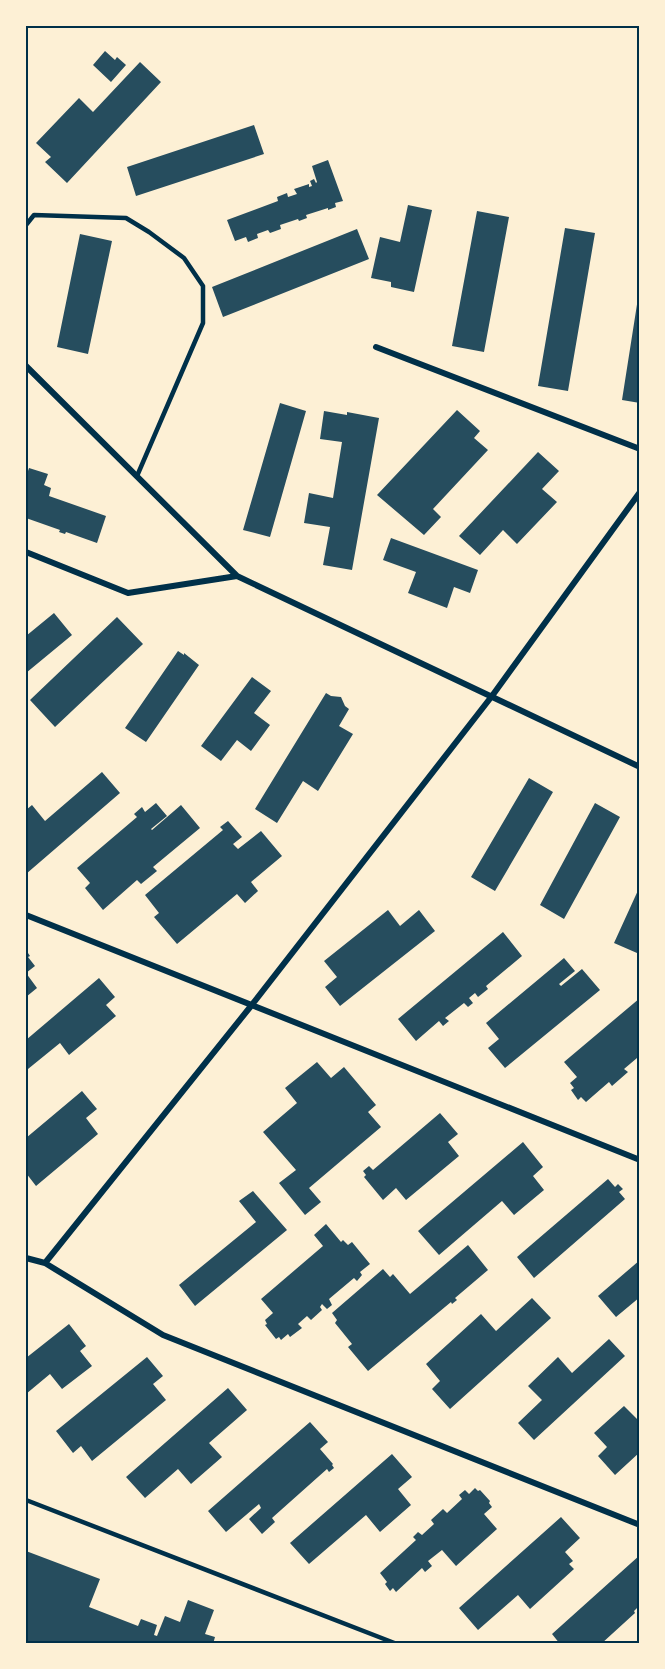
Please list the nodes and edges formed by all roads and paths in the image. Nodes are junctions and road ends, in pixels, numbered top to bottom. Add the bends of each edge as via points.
1 (26, 225) edge
2 (376, 347) dead end
3 (26, 366) edge
4 (639, 449) edge
5 (137, 476) junction
6 (639, 492) edge
7 (26, 552) edge
8 (237, 576) junction
9 (492, 696) junction
10 (639, 767) edge
11 (26, 915) edge
12 (251, 1006) junction
13 (639, 1160) edge
14 (26, 1258) edge
15 (45, 1263) junction
16 (26, 1500) edge
17 (639, 1525) edge
18 (396, 1644) edge

1 - 5 lane via 34,215 126,218 184,258 203,286 203,323
2 - 4 street
3 - 5 street
5 - 8 street
6 - 9 street
7 - 8 street via 128,593
8 - 9 street
9 - 10 street
9 - 12 street
11 - 12 street
12 - 13 street
12 - 15 street
14 - 15 street
15 - 17 street via 163,1335
16 - 18 lane

